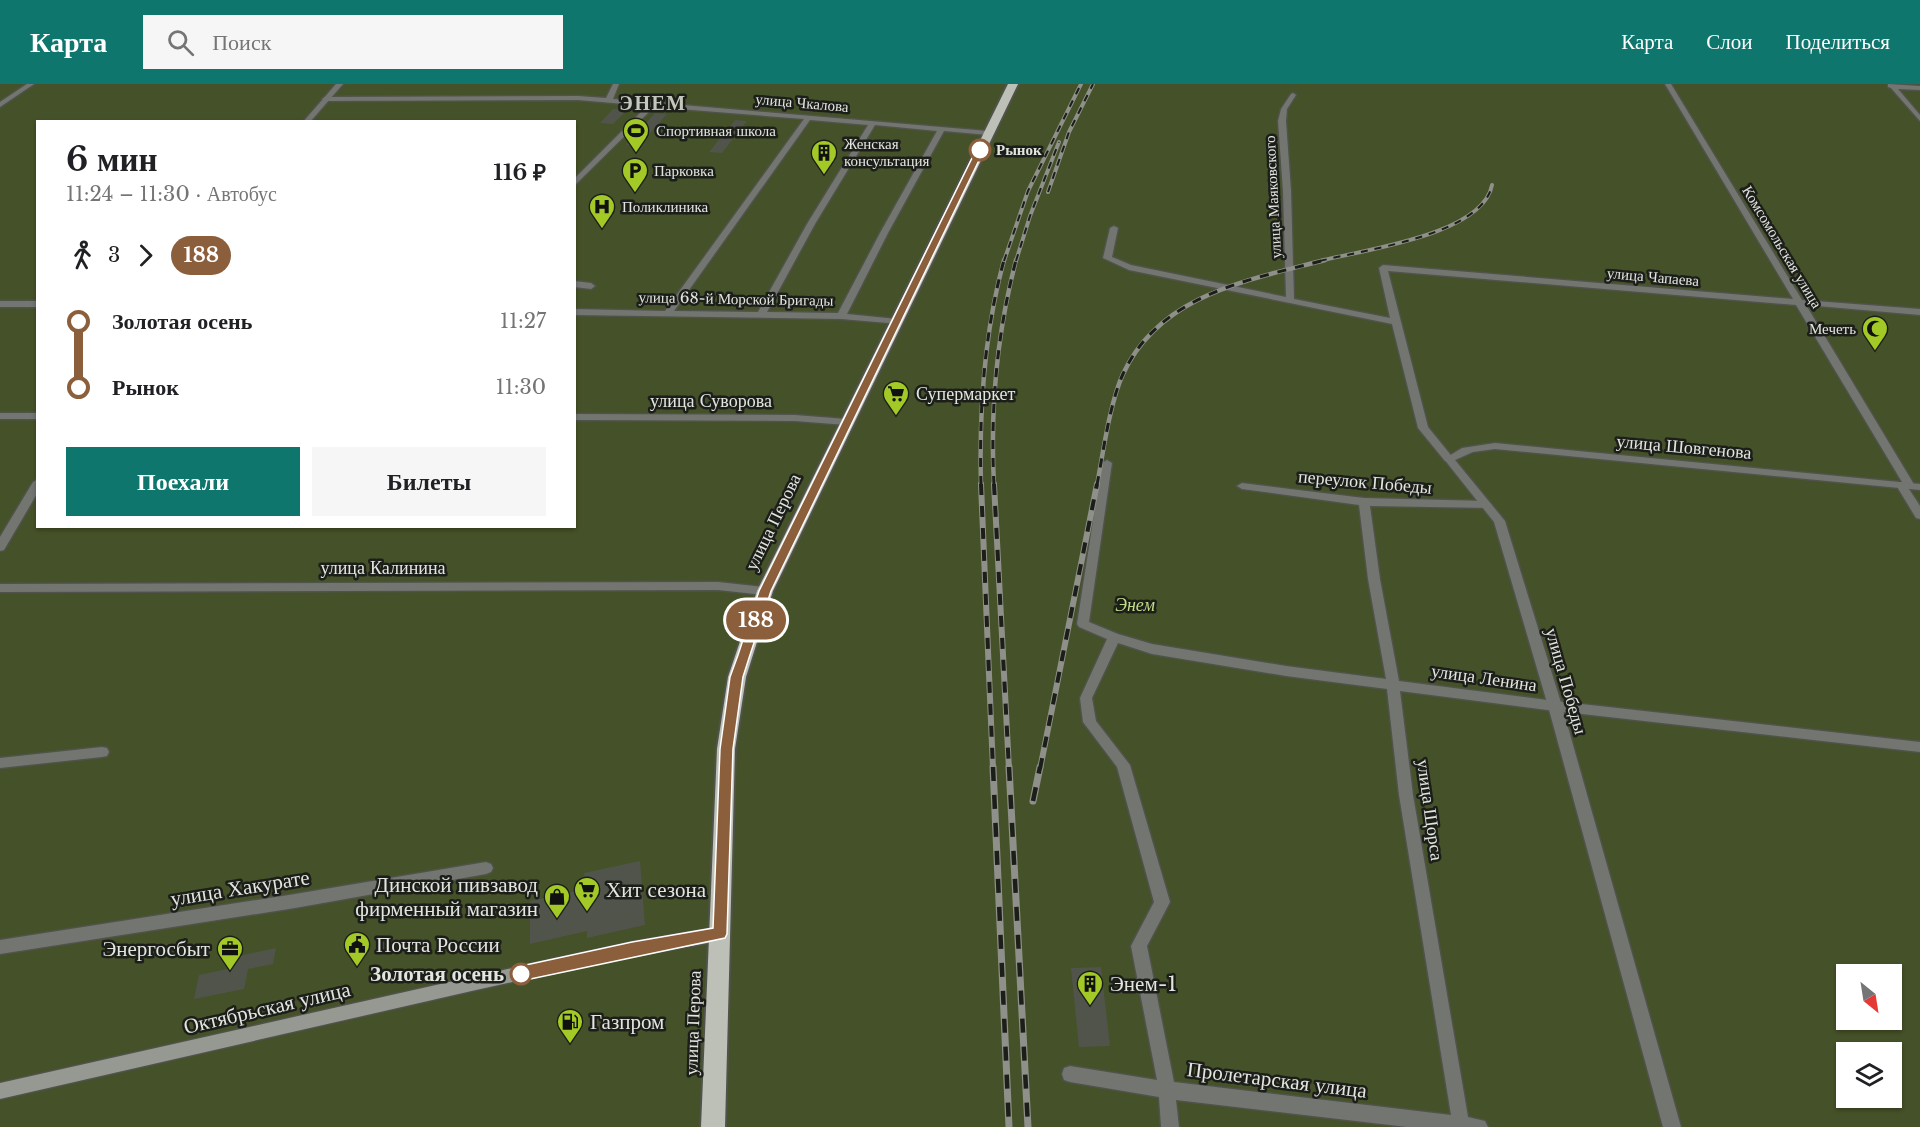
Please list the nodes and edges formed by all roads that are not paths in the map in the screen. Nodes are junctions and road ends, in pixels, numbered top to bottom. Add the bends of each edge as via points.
1 (31, 84) edge
2 (340, 84) edge
3 (615, 84) edge
4 (1013, 84) edge
5 (1668, 84) edge
6 (1890, 85) edge
7 (1920, 88) edge
8 (1293, 95) dead end
9 (326, 99) junction
10 (609, 100) junction
11 (654, 103) junction
12 (0, 105) edge
13 (809, 117) junction
14 (1920, 119) edge
15 (308, 120) edge
16 (873, 123) junction
17 (942, 129) junction
18 (988, 133) junction
19 (576, 182) edge
20 (1114, 228) dead end
21 (1383, 268) joint
22 (576, 284) edge
23 (591, 286) dead end
24 (1290, 299) junction
25 (1798, 303) junction
26 (0, 304) edge
27 (36, 304) edge
28 (576, 312) edge
29 (1920, 312) edge
30 (668, 313) junction
31 (761, 315) junction
32 (841, 316) junction
33 (897, 322) junction
34 (1395, 322) junction
35 (0, 416) edge
36 (36, 416) edge
37 (576, 417) edge
38 (846, 422) junction
39 (1449, 459) junction
40 (1107, 464) dead end
41 (1242, 486) dead end
42 (1910, 486) edge
43 (33, 498) edge
44 (1364, 502) junction
45 (1487, 505) junction
46 (1920, 515) edge
47 (0, 547) edge
48 (0, 588) edge
49 (765, 591) junction
50 (1114, 637) junction
51 (1393, 684) junction
52 (1555, 706) junction
53 (1920, 747) edge
54 (102, 752) dead end
55 (0, 763) edge
56 (486, 868) dead end
57 (720, 934) junction
58 (0, 947) edge
59 (1070, 1074) dead end
60 (1167, 1090) junction
61 (0, 1091) edge
62 (1461, 1124) junction
63 (713, 1127) edge
64 (1170, 1127) edge
65 (1479, 1127) edge
66 (1672, 1127) edge

1 - 12 street
2 - 9 street
3 - 10 street
4 - 18 highway, улица Перова
5 - 25 street, Комсомольская улица
6 - 7 street
6 - 14 street
8 - 24 street, улица Маяковского via 1282,121
9 - 10 street, улица Чкалова
9 - 15 street
10 - 11 street, улица Чкалова
11 - 13 street, улица Чкалова
11 - 19 street
13 - 16 street, улица Чкалова
13 - 30 street
16 - 17 street, улица Чкалова
16 - 31 street
17 - 18 street, улица Чкалова
17 - 32 street
18 - 33 highway, улица Перова
20 - 24 street via 1107,258 1129,267
21 - 25 street, улица Чапаева
21 - 34 street, улица Победы
22 - 23 street
24 - 34 street
25 - 29 street, улица Чапаева
25 - 42 street, Комсомольская улица
26 - 27 street
28 - 30 street, улица 68-й Морской Бригады
30 - 31 street, улица 68-й Морской Бригады
31 - 32 street, улица 68-й Морской Бригады
32 - 33 street, улица 68-й Морской Бригады
33 - 38 highway, улица Перова
34 - 39 street, улица Победы via 1423,428
35 - 36 street
37 - 38 street, улица Суворова via 795,418
38 - 49 highway, улица Перова
39 - 42 street, улица Шовгенова via 1460,451 1495,446
39 - 45 street, улица Победы
40 - 50 street, улица Ленина via 1083,624
41 - 44 street, переулок Победы
42 - 46 street, Комсомольская улица
43 - 47 street
44 - 45 street, переулок Победы
44 - 51 street, улица Щорса
45 - 52 street, улица Победы via 1499,521
48 - 49 street, улица Калинина via 718,586
49 - 57 highway, улица Перова via 737,677 726,749
50 - 51 street, улица Ленина via 1152,649
50 - 60 street via 1086,698 1090,722 1123,765 1161,902 1139,946
51 - 52 street, улица Ленина
51 - 62 street, улица Щорса via 1406,795
52 - 53 street, улица Ленина
52 - 66 street, улица Победы
54 - 55 street
56 - 58 street, улица Хакурате
57 - 61 main road, Октябрьская улица via 543,969
57 - 63 highway, улица Перова
59 - 60 street, Пролетарская улица
60 - 62 street, Пролетарская улица
60 - 64 street
62 - 65 street, Пролетарская улица

